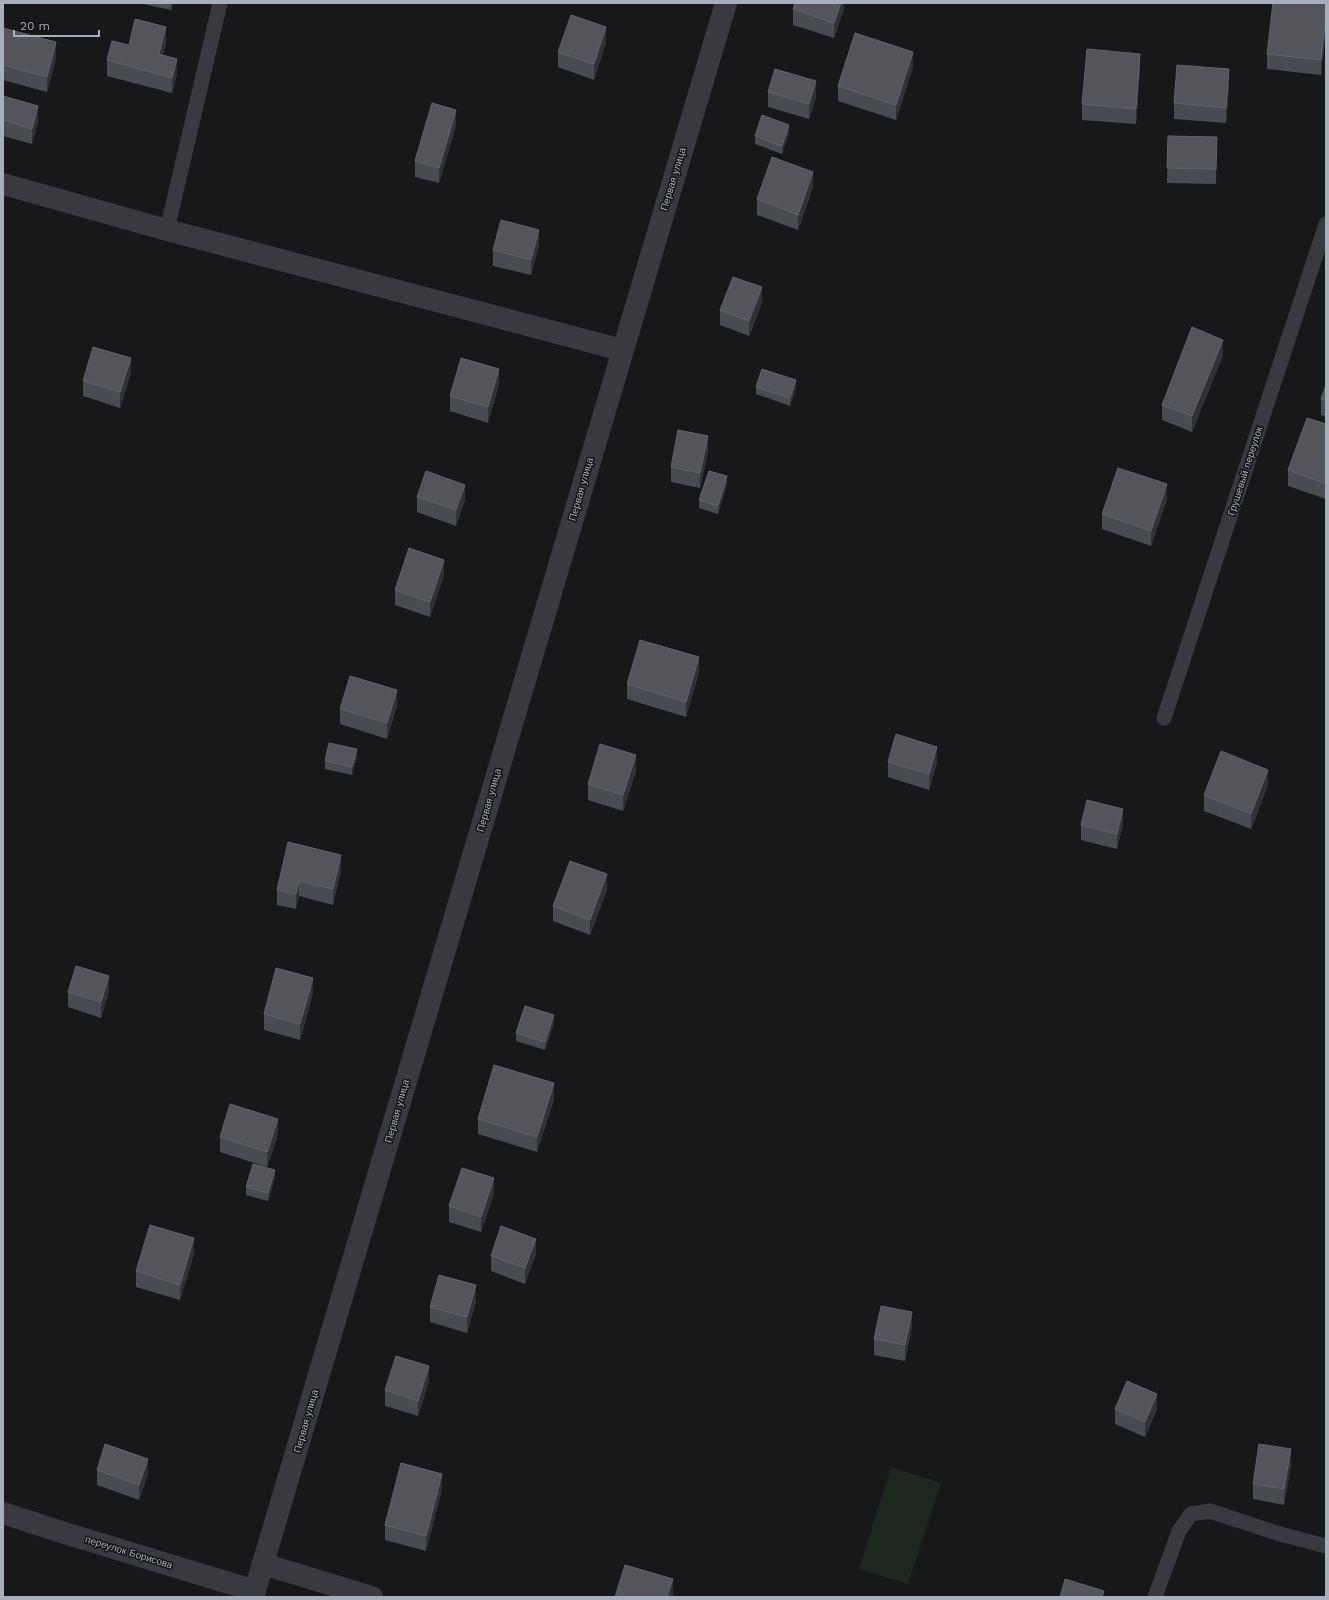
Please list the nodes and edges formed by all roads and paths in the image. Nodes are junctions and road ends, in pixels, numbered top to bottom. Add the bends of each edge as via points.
1 (220, 3) edge
2 (726, 3) edge
3 (3, 184) edge
4 (1326, 224) edge
5 (167, 230) junction
6 (622, 350) junction
7 (1164, 718) dead end
8 (3, 1513) edge
9 (1326, 1546) edge
10 (263, 1564) junction
11 (254, 1594) edge
12 (372, 1597) edge
13 (1155, 1597) edge

1 - 5 lane
2 - 6 street, Первая улица
3 - 5 street
4 - 7 lane, Грушевый переулок
5 - 6 street
6 - 10 street, Первая улица
8 - 11 street, переулок Борисова
9 - 13 lane via 1280,1534 1210,1510 1190,1514 1179,1531
10 - 11 street, Первая улица
10 - 12 street

